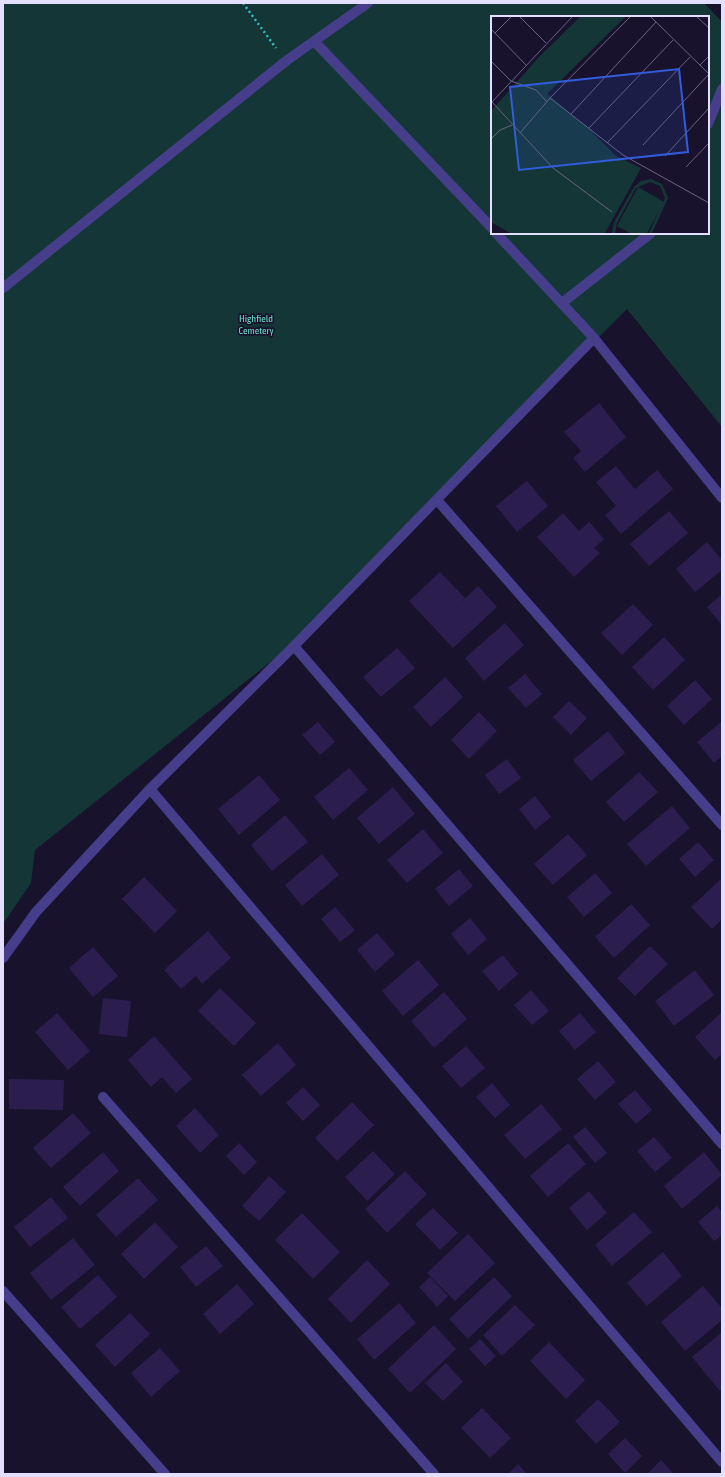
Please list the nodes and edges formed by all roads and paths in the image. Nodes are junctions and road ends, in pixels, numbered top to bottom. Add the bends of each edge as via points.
1 (243, 3) edge
2 (368, 3) edge
3 (314, 41) junction
4 (286, 61) junction
5 (722, 89) edge
6 (709, 122) edge
7 (491, 227) edge
8 (497, 234) edge
9 (650, 234) edge
10 (3, 288) edge
11 (562, 303) junction
12 (594, 338) junction
13 (722, 498) edge
14 (437, 500) junction
15 (294, 646) junction
16 (150, 789) junction
17 (722, 825) edge
18 (3, 958) edge
19 (103, 1097) dead end
20 (722, 1144) edge
21 (3, 1291) edge
22 (722, 1462) edge
23 (165, 1474) edge
24 (434, 1474) edge

1 - 4 path
2 - 3 street
3 - 4 street
3 - 7 street
4 - 10 street
5 - 6 street
8 - 11 street
9 - 11 street
11 - 12 street
12 - 13 street
12 - 14 street
14 - 15 street
14 - 17 street
15 - 16 street
15 - 20 street
16 - 18 street via 36,912
16 - 22 street
19 - 24 street
21 - 23 street

